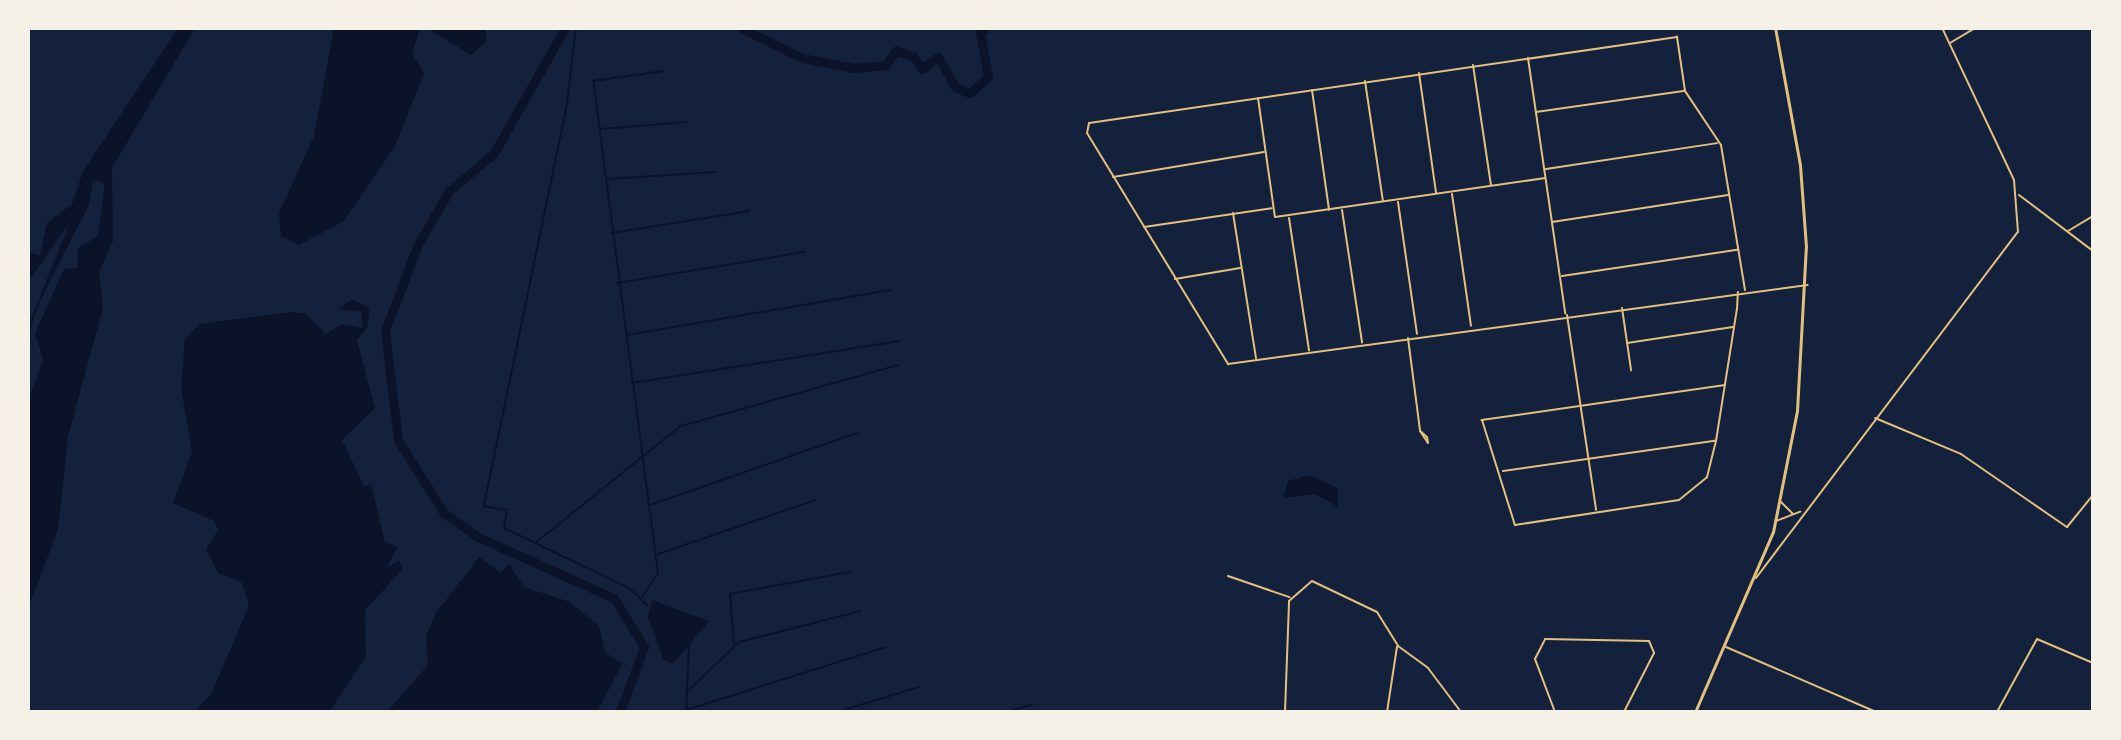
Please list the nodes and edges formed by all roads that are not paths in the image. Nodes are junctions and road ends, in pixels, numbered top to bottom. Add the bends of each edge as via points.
1 (1775, 28) edge
2 (1942, 28) edge
3 (1975, 28) edge
4 (1949, 43) junction
5 (1528, 58) junction
6 (1473, 65) junction
7 (1419, 73) junction
8 (1365, 81) junction
9 (1312, 89) junction
10 (1685, 91) junction
11 (1258, 98) junction
12 (1535, 112) junction
13 (1719, 142) junction
14 (1265, 152) junction
15 (1544, 170) junction
16 (1113, 177) junction
17 (1545, 178) junction
18 (1491, 186) junction
19 (1451, 192) junction
20 (1437, 194) junction
21 (1729, 195) junction
22 (2019, 195) junction
23 (1398, 200) junction
24 (1383, 203) junction
25 (1273, 207) junction
26 (1342, 208) junction
27 (1329, 210) junction
28 (1233, 213) junction
29 (1289, 216) junction
30 (2093, 216) edge
31 (1552, 222) junction
32 (1143, 227) junction
33 (2067, 231) junction
34 (1739, 250) junction
35 (2093, 251) edge
36 (1242, 268) junction
37 (1560, 277) junction
38 (1174, 279) junction
39 (1808, 285) junction
40 (1745, 290) junction
41 (1738, 291) junction
42 (1622, 306) junction
43 (1566, 314) junction
44 (1735, 326) junction
45 (1471, 327) junction
46 (1418, 335) junction
47 (1408, 336) junction
48 (1362, 343) junction
49 (1627, 343) junction
50 (1309, 351) junction
51 (1256, 359) junction
52 (1631, 370) dead end
53 (1725, 385) junction
54 (1580, 405) junction
55 (1875, 418) junction
56 (1420, 431) dead end
57 (1716, 441) junction
58 (1589, 459) junction
59 (1503, 471) junction
60 (2093, 495) edge
61 (1781, 502) junction
62 (1801, 511) junction
63 (1597, 512) junction
64 (1795, 514) junction
65 (1776, 521) junction
66 (1228, 576) dead end
67 (1756, 578) junction
68 (1291, 596) junction
69 (1398, 646) junction
70 (1726, 647) junction
71 (2093, 663) edge
72 (1285, 712) edge
73 (1387, 712) edge
74 (1461, 712) edge
75 (1555, 712) edge
76 (1624, 712) edge
77 (1695, 712) edge
78 (1876, 712) edge
79 (1997, 712) edge

1 - 39 main road via 1800,165
2 - 4 street
3 - 4 street
4 - 22 street
5 - 6 street
5 - 10 street via 1677,37
5 - 12 street
6 - 7 street
6 - 18 street
7 - 8 street
7 - 20 street
8 - 9 street
8 - 24 street
9 - 11 street
9 - 27 street
10 - 12 street
10 - 13 street
11 - 14 street
11 - 16 street via 1089,123 1087,133
12 - 15 street
13 - 15 street
13 - 21 street
14 - 16 street
14 - 25 street
15 - 17 street
16 - 32 street
17 - 18 street
17 - 31 street
18 - 19 street
19 - 20 street
19 - 45 street
20 - 23 street
21 - 31 street
21 - 34 street
22 - 33 street
22 - 55 street via 2013,241
23 - 24 street
23 - 46 street
24 - 26 street
25 - 28 street
25 - 29 street via 1275,217
26 - 27 street
26 - 48 street
27 - 29 street
28 - 32 street
28 - 36 street
29 - 50 street
30 - 33 street
31 - 37 street
32 - 38 street
33 - 35 street
34 - 37 street
34 - 40 street
36 - 38 street
36 - 51 street
37 - 43 street
38 - 51 street via 1228,364
39 - 40 street
39 - 61 main road
40 - 41 street
41 - 42 street
41 - 44 street
42 - 43 street
42 - 49 street
43 - 45 street
43 - 54 street
44 - 49 street
44 - 53 street
45 - 46 street
46 - 47 street
47 - 48 street
47 - 56 street
48 - 50 street
49 - 52 street
50 - 51 street
53 - 54 street
53 - 57 street
54 - 58 street
54 - 59 street via 1482,420
55 - 60 street via 1954,450 2067,527
55 - 62 street
57 - 58 street
57 - 63 street via 1710,474 1684,497
58 - 59 street
58 - 63 street
59 - 63 street via 1515,525
61 - 64 street
61 - 65 main road
62 - 64 street
62 - 67 street
64 - 65 street
65 - 67 main road
66 - 68 street
67 - 70 main road
68 - 69 street via 1301,584 1327,586 1377,612
68 - 72 street
69 - 73 street
69 - 74 street via 1424,663
70 - 77 main road
70 - 78 street
71 - 79 street via 2037,639
75 - 76 street via 1535,659 1545,639 1649,641 1654,653

